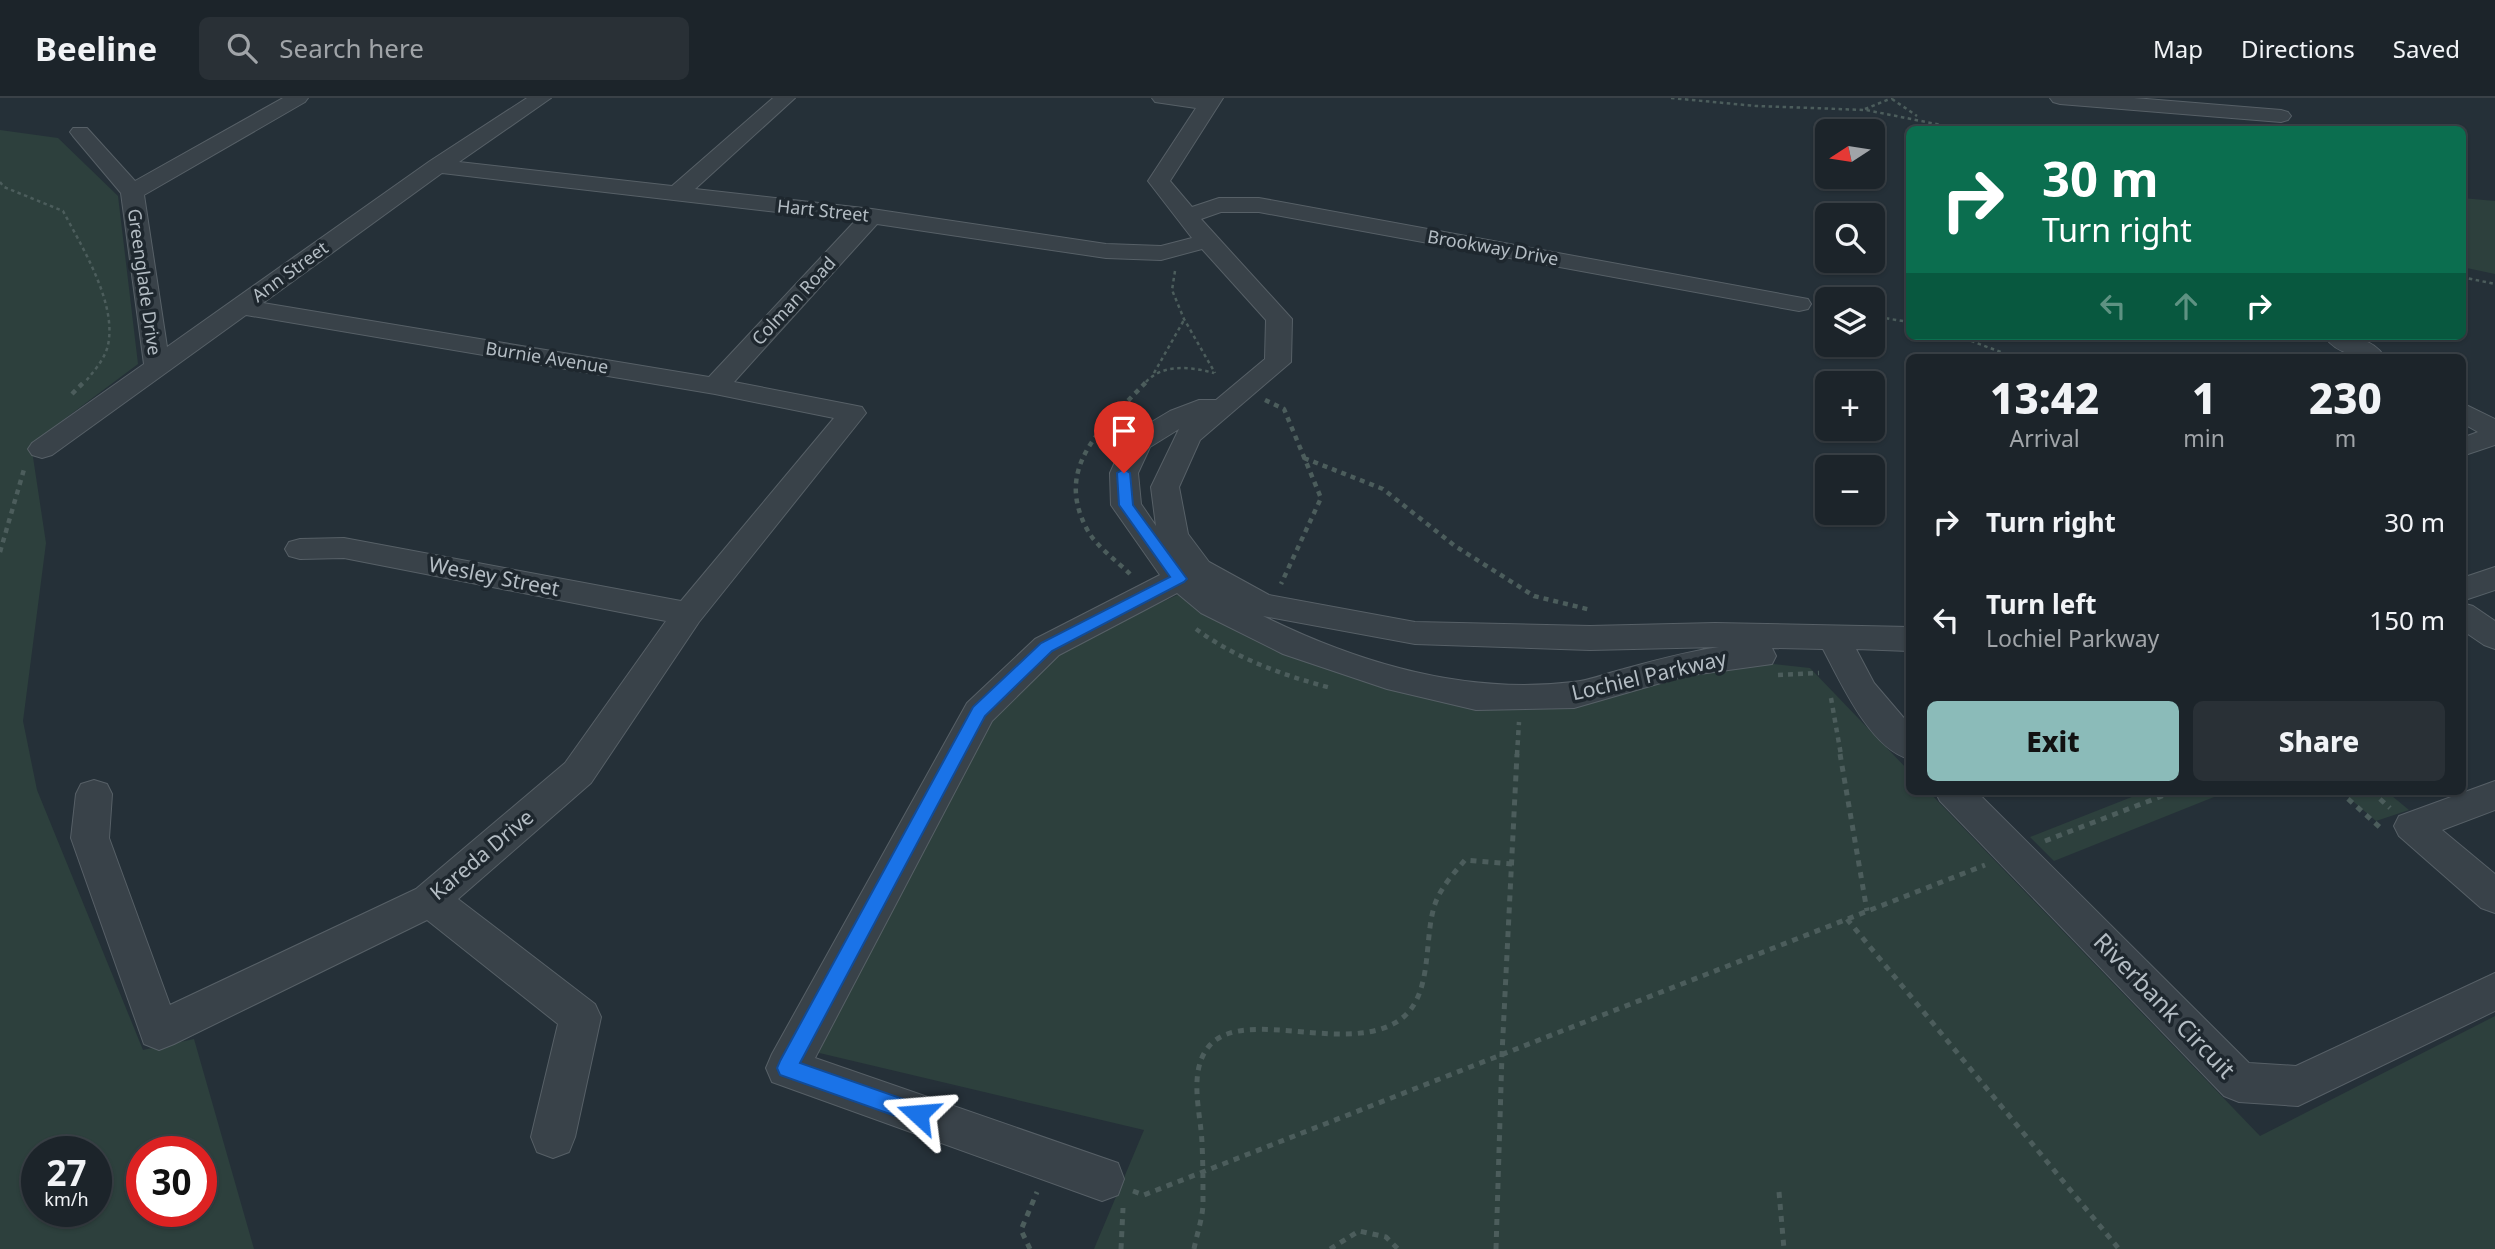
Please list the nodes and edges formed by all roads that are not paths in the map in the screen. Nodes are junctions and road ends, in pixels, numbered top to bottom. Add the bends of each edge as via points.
1 (298, 98) edge
2 (541, 98) edge
3 (785, 98) edge
4 (1162, 98) edge
5 (2060, 98) edge
6 (1211, 101) edge
7 (2280, 115) edge
8 (80, 132) dead end
9 (438, 166) junction
10 (132, 192) junction
11 (675, 195) junction
12 (872, 216) junction
13 (1187, 216) junction
14 (1207, 241) junction
15 (1800, 304) dead end
16 (242, 307) junction
17 (2343, 340) edge
18 (2367, 354) edge
19 (157, 368) junction
20 (715, 386) junction
21 (1240, 390) junction
22 (852, 413) joint
23 (2466, 414) edge
24 (2495, 433) edge
25 (2466, 445) edge
26 (32, 453) road end
27 (300, 549) dead end
28 (1188, 574) junction
29 (2495, 578) edge
30 (2474, 613) edge
31 (688, 614) junction
32 (1906, 639) edge
33 (1835, 651) junction
34 (1906, 661) edge
35 (1906, 743) edge
36 (94, 794) dead end
37 (1957, 795) edge
38 (2495, 795) edge
39 (2495, 897) edge
40 (430, 900) junction
41 (2495, 991) edge
42 (553, 1137) dead end
43 (1113, 1183) road end

1 - 10 street
2 - 9 street, Ann Street
3 - 11 street
4 - 6 street
5 - 7 street
6 - 13 street, Lochiel Parkway via 1159,181
8 - 10 street, Greenglade Drive
9 - 11 street, Hart Street
9 - 16 street, Ann Street
10 - 19 street, Greenglade Drive
11 - 12 street, Hart Street
12 - 14 street, Hart Street via 1106,251 1161,253
12 - 20 street, Colman Road
13 - 14 street, Lochiel Parkway
13 - 15 street, Brookway Drive via 1219,205 1259,205
14 - 21 street, Lochiel Parkway via 1279,319 1278,362
16 - 19 street, Ann Street
16 - 20 street, Burnie Avenue
17 - 18 street
19 - 26 street, Ann Street
20 - 22 street, Burnie Avenue
21 - 28 street, Lochiel Parkway via 1188,436 1165,487 1173,536
21 - 28 street, Lochiel Parkway via 1138,442 1124,473 1126,505
22 - 31 street, Kareda Drive
23 - 24 street
24 - 25 street
27 - 31 street, Wesley Street via 344,548
28 - 33 street, Lochiel Parkway via 1261,605 1415,633 1590,638 1715,635
28 - 33 street, Lochiel Parkway via 1212,605 1295,646 1387,677 1476,697 1574,695 1685,664 1734,656
28 - 43 street via 1046,647 979,712 787,1068
29 - 30 street
31 - 40 street, Kareda Drive via 578,773
32 - 33 street, Lochiel Parkway
33 - 34 street, Lochiel Parkway
33 - 35 street via 1885,722
36 - 40 street, Kareda Drive via 90,838 159,1031
37 - 41 street, Riverbank Circuit via 2239,1082 2298,1086
38 - 39 street via 2412,826
40 - 42 street via 580,1017

